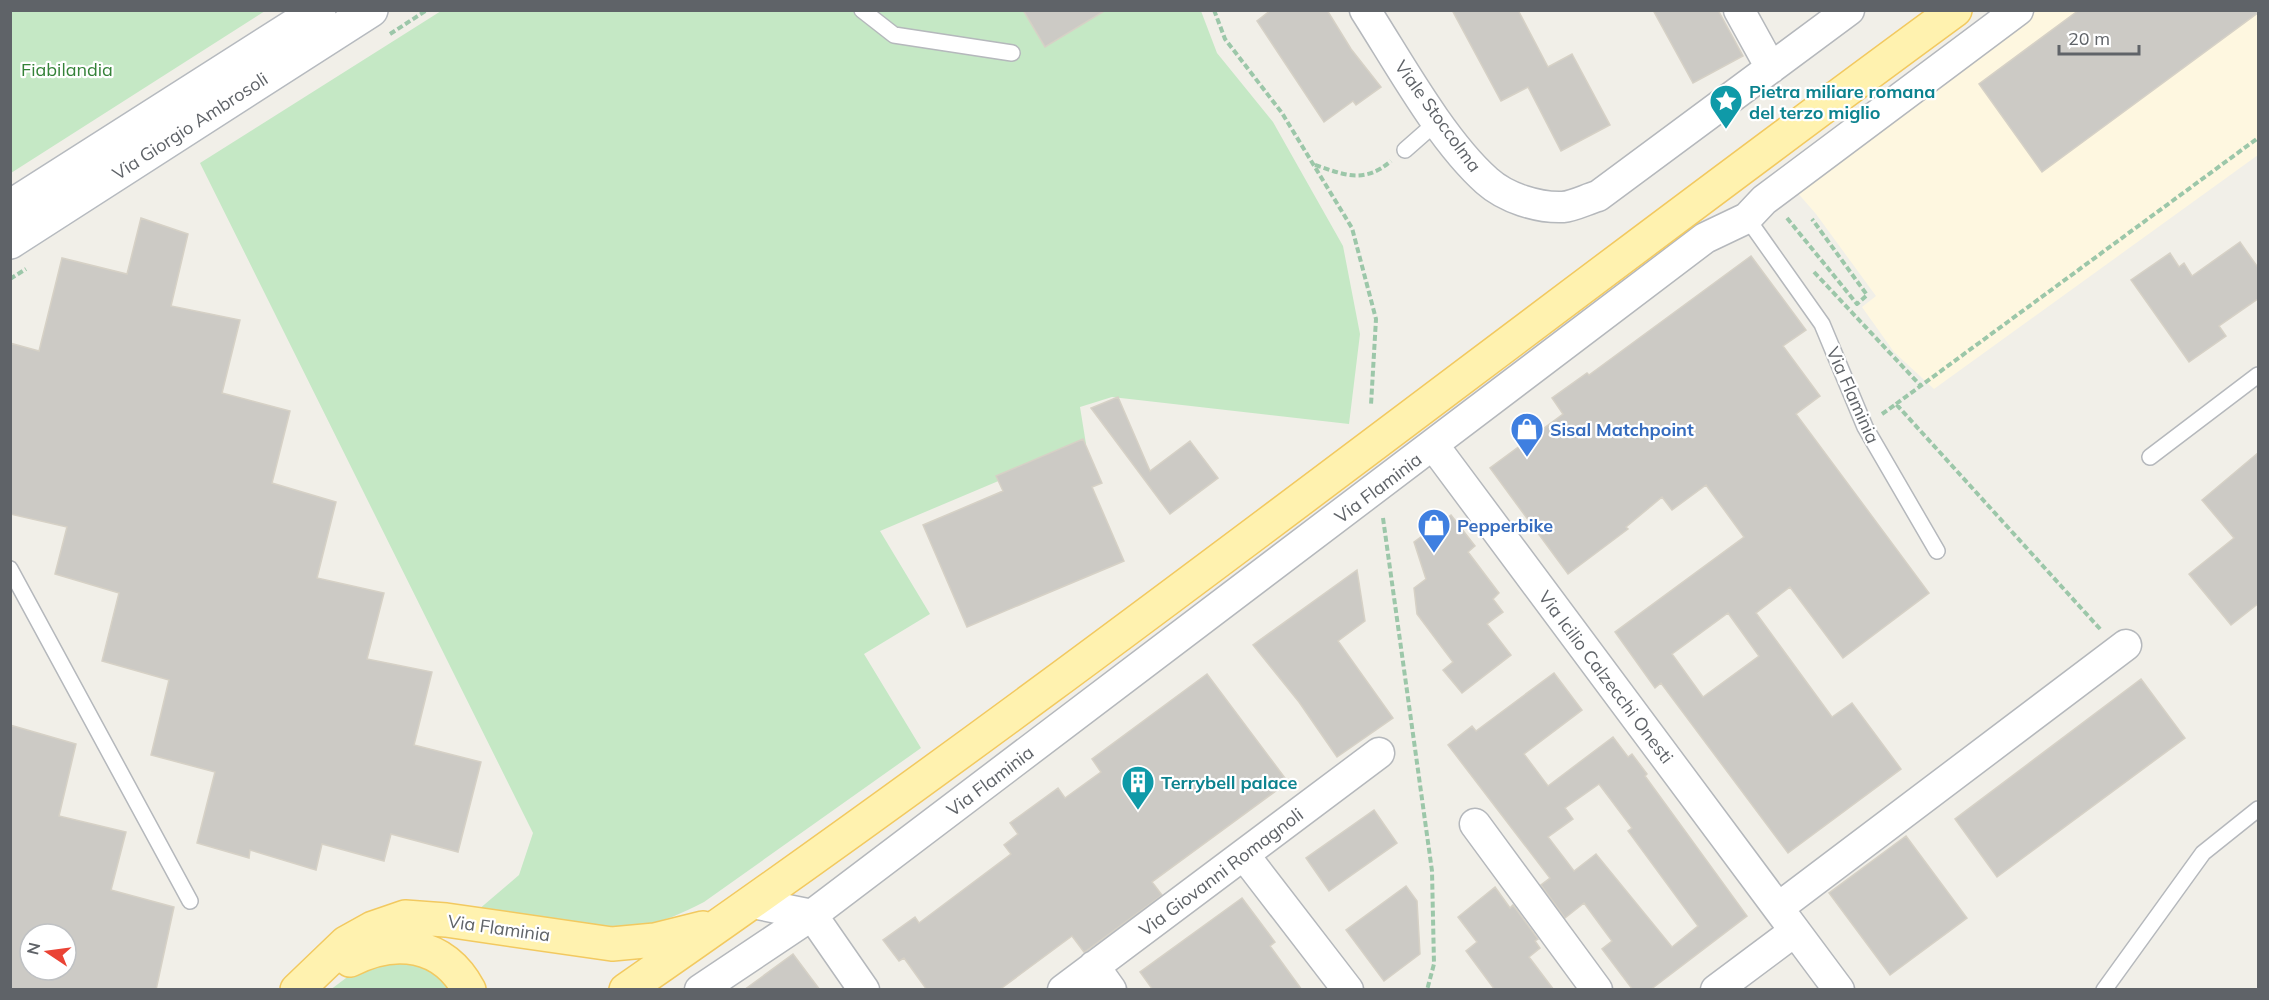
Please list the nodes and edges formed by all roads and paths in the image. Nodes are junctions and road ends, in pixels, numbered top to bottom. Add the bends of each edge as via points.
1 (319, 10) edge
2 (371, 10) edge
3 (862, 10) edge
4 (1214, 10) edge
5 (1365, 10) edge
6 (1739, 10) edge
7 (1849, 10) edge
8 (1955, 10) edge
9 (2018, 10) edge
10 (1012, 53) dead end
11 (1771, 68) junction
12 (1438, 121) junction
13 (1788, 132) junction
14 (2259, 138) edge
15 (1405, 150) joint
16 (1314, 165) junction
17 (1810, 166) junction
18 (10, 207) edge
19 (1748, 218) junction
20 (1812, 219) dead end
21 (1798, 229) dead end
22 (10, 242) edge
23 (1810, 269) dead end
24 (2259, 375) edge
25 (1920, 385) junction
26 (1896, 404) junction
27 (1371, 405) dead end
28 (1865, 428) junction
29 (1434, 446) junction
30 (2150, 458) dead end
31 (1379, 487) junction
32 (1937, 551) dead end
33 (10, 569) edge
34 (2123, 648) joint
35 (1379, 753) dead end
36 (2259, 809) edge
37 (1475, 824) dead end
38 (1244, 855) junction
39 (190, 902) dead end
40 (753, 903) junction
41 (812, 915) junction
42 (1786, 919) junction
43 (722, 923) junction
44 (1102, 978) edge
45 (298, 990) edge
46 (469, 990) edge
47 (626, 990) edge
48 (700, 990) edge
49 (864, 990) edge
50 (1063, 990) edge
51 (1348, 990) edge
52 (1427, 990) edge
53 (1597, 990) edge
54 (1716, 990) edge
55 (1839, 990) edge
56 (2103, 990) edge

1 - 18 main road, Via Giorgio Ambrosoli
2 - 22 main road, Via Giorgio Ambrosoli
3 - 10 lane via 894,35
4 - 16 path via 1225,39 1282,113
5 - 12 street, Viale Stoccolma
6 - 11 street
7 - 11 street, Viale Stoccolma
8 - 13 main road, Via Flaminia
9 - 17 street
11 - 12 street, Viale Stoccolma via 1598,196 1564,207 1524,202 1488,183
12 - 15 lane
13 - 17 street
13 - 40 main road, Via Flaminia via 1107,646
14 - 25 path
15 - 16 path via 1377,173 1350,177
16 - 27 path via 1353,228 1376,319
17 - 19 street via 1764,200
19 - 28 lane, Via Flaminia via 1822,324
19 - 29 street, Via Flaminia via 1705,238
20 - 21 path via 1867,295 1857,304
23 - 25 path
24 - 30 lane
25 - 26 path
26 - 28 path
26 - 34 path
28 - 32 lane, Via Flaminia
29 - 31 street, Via Flaminia
29 - 42 street, Via Icilio Calzecchi Onesti
31 - 41 street, Via Flaminia
31 - 52 path via 1432,871 1434,964
33 - 39 lane
34 - 42 street
35 - 38 street, Via Giovanni Romagnoli
36 - 56 lane via 2203,853
37 - 53 street
38 - 44 street, Via Giovanni Romagnoli
38 - 51 street
40 - 41 street
40 - 43 main road, Via Flaminia
41 - 48 street, Via Flaminia
41 - 49 street
42 - 54 street
42 - 55 street, Via Icilio Calzecchi Onesti
43 - 45 main road, Via Flaminia via 654,940 612,944 405,917 346,943
43 - 47 main road, Via Flaminia
44 - 50 street, Via Giovanni Romagnoli
45 - 46 main road, Via Flaminia via 366,952 402,945 437,956 452,966

